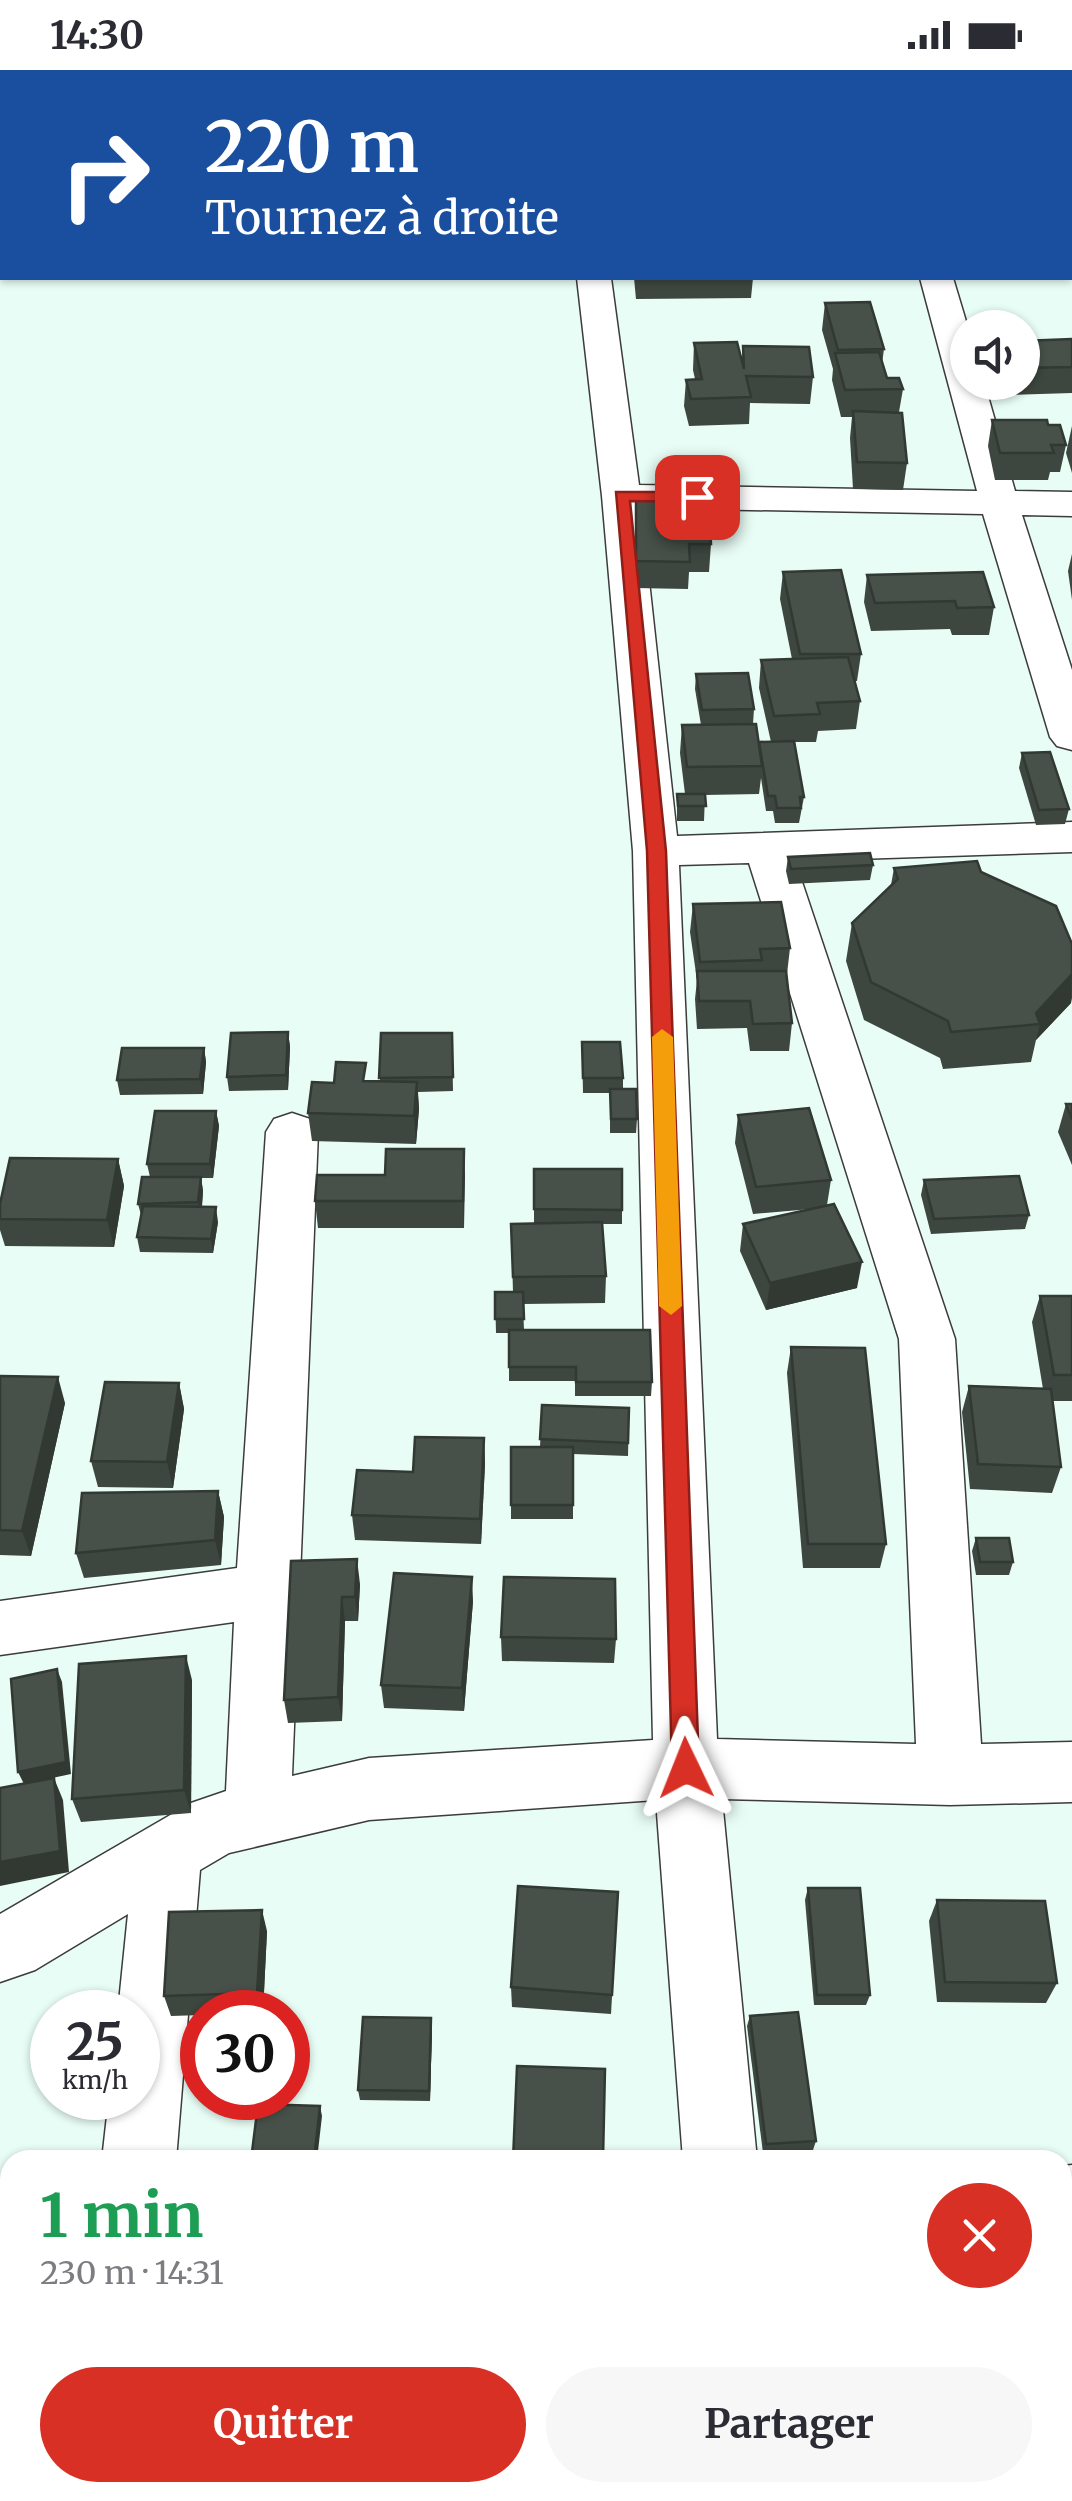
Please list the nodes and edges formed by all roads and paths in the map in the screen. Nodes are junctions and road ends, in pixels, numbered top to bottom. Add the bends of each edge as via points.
1 (594, 280) edge
2 (938, 280) edge
3 (622, 496) junction
4 (999, 502) junction
5 (1072, 504) edge
6 (1072, 737) edge
7 (1072, 837) edge
8 (767, 846) junction
9 (656, 851) junction
10 (292, 1132) dead end
11 (266, 1591) junction
12 (0, 1628) edge
13 (686, 1768) junction
14 (1072, 1772) edge
15 (950, 1775) junction
16 (258, 1815) junction
17 (168, 1853) junction
18 (0, 1948) edge
19 (140, 2150) edge
20 (719, 2150) edge

1 - 3 street
2 - 4 street
3 - 4 street
3 - 9 street
4 - 5 street
4 - 6 street
7 - 8 street
8 - 9 street
8 - 15 street via 927,1340
9 - 13 street
10 - 11 street
11 - 12 street
11 - 16 street
13 - 15 street
13 - 16 street via 369,1789
13 - 20 street
14 - 15 street
16 - 17 street via 214,1825
17 - 18 street
17 - 19 street

